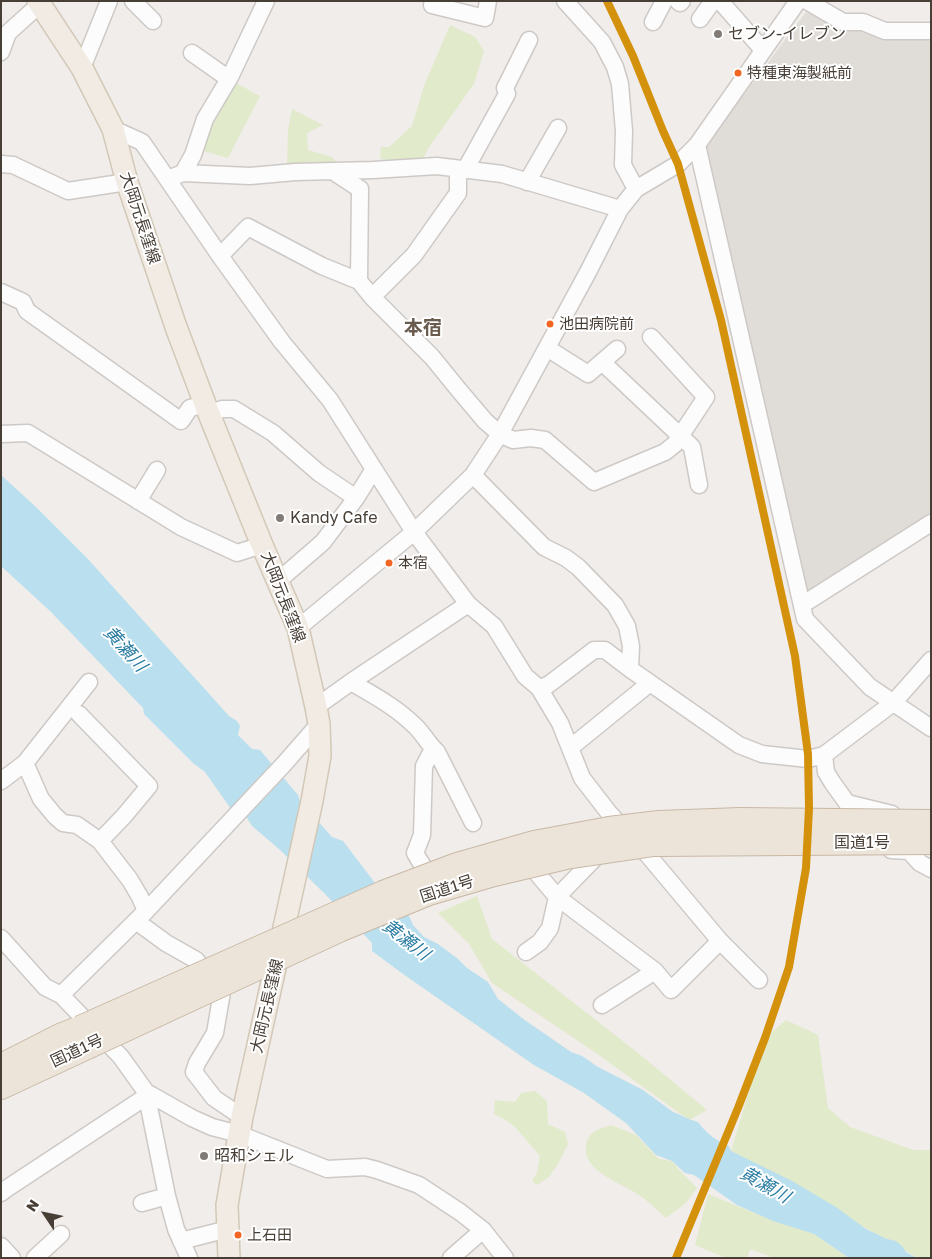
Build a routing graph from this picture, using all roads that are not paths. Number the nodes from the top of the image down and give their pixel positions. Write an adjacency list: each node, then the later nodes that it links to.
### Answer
1 (109, 1): 23 (street)
2 (133, 1): 16 (street)
3 (266, 1): 24 (street)
4 (488, 1): 14 (street)
5 (565, 1): 34 (street)
6 (664, 1): 17 (street)
7 (678, 1): 8 (street)
8 (682, 1)
9 (713, 1): 15 (street)
10 (720, 1): 20 (street)
11 (798, 1): 20 (street)
12 (807, 1): 18 (street)
13 (39, 3): 21 (street); 23 (main road, 大岡元長窪線)
14 (432, 5)
15 (700, 19)
16 (153, 21)
17 (653, 22)
18 (931, 31)
19 (529, 40): 29 (street)
20 (763, 50): 27 (street)
21 (1, 52)
22 (192, 54): 24 (street)
23 (82, 68): 26 (main road, 大岡元長窪線)
24 (229, 78): 31 (street)
25 (558, 128): 33 (street)
26 (113, 129): 31 (street); 32 (main road, 大岡元長窪線)
27 (697, 145): 34 (street); 59 (street)
28 (1, 164): 32 (street)
29 (461, 169): 30 (street); 33 (street); 39 (street)
30 (334, 172): 31 (street); 37 (street)
31 (175, 176): 36 (street)
32 (127, 182): 44 (main road, 大岡元長窪線)
33 (528, 182): 35 (street)
34 (636, 189): 35 (street)
35 (620, 209): 41 (street)
36 (220, 256): 37 (street); 48 (street)
37 (359, 281): 39 (street)
38 (1, 292): 44 (street)
39 (372, 297): 46 (street)
40 (651, 337): 47 (street)
41 (547, 348): 43 (street); 46 (street)
42 (617, 349): 43 (street)
43 (602, 362): 47 (street)
44 (207, 409): 52 (street); 56 (main road, 大岡元長窪線)
45 (1, 434): 53 (street)
46 (500, 434): 47 (street); 50 (street)
47 (680, 437): 51 (street)
48 (374, 469): 52 (street); 55 (street)
49 (157, 470): 53 (street)
50 (473, 475): 55 (street); 62 (street)
51 (699, 485)
52 (356, 498): 57 (street)
53 (138, 501): 56 (street)
54 (931, 523): 59 (street)
55 (414, 532): 58 (street); 60 (street)
56 (262, 545): 57 (main road, 大岡元長窪線)
57 (278, 581): 60 (main road, 大岡元長窪線)
58 (468, 604): 64 (street); 66 (street)
59 (802, 605): 67 (street)
60 (298, 628): 69 (main road, 大岡元長窪線)
61 (931, 660): 67 (street)
62 (630, 669): 65 (street); 66 (street)
63 (89, 682): 74 (street)
64 (351, 682): 69 (street); 72 (street)
65 (650, 683): 71 (street); 73 (street)
66 (539, 688): 71 (street)
67 (892, 703): 70 (street); 73 (street)
68 (79, 714): 79 (street)
69 (317, 716): 88 (street); 101 (main road, 大岡元長窪線)
70 (931, 728)
71 (570, 748): 83 (street)
72 (432, 749): 78 (street); 86 (street)
73 (824, 756): 76 (street)
74 (25, 763): 75 (street); 79 (street)
75 (1, 781)
76 (894, 815)
77 (931, 822): 96 (highway, 国道1号, bridge)
78 (473, 823)
79 (100, 841): 88 (street)
80 (931, 842): 96 (highway, 国道1号, bridge)
81 (909, 850): 82 (street); 83 (street); 85 (street)
82 (931, 851)
83 (647, 854): 84 (street); 90 (street)
84 (593, 860): 86 (street); 87 (street)
85 (931, 869)
86 (536, 872): 87 (street)
87 (557, 897): 91 (street); 92 (street)
88 (141, 916): 94 (street); 101 (street)
89 (1, 938): 94 (street)
90 (720, 941): 92 (street); 93 (street)
91 (526, 952)
92 (655, 972): 95 (street)
93 (759, 980)
94 (61, 995): 100 (street)
95 (602, 1005)
96 (76, 1037): 97 (highway); 98 (highway, 国道1号); 99 (highway, 国道1号)
97 (1, 1060)
98 (1, 1066)
99 (1, 1087)
100 (147, 1094): 101 (street); 102 (street); 103 (street)
101 (241, 1125): 105 (main road, 大岡元長窪線); 106 (street)
102 (1, 1193)
103 (167, 1196): 104 (street); 109 (street)
104 (142, 1203)
105 (228, 1229): 109 (street); 112 (main road, 大岡元長窪線)
106 (483, 1230): 113 (street); 114 (street)
107 (61, 1234): 111 (street)
108 (1, 1246): 110 (street)
109 (183, 1252)
110 (12, 1258)
111 (35, 1258)
112 (229, 1258)
113 (451, 1258)
114 (505, 1258)

